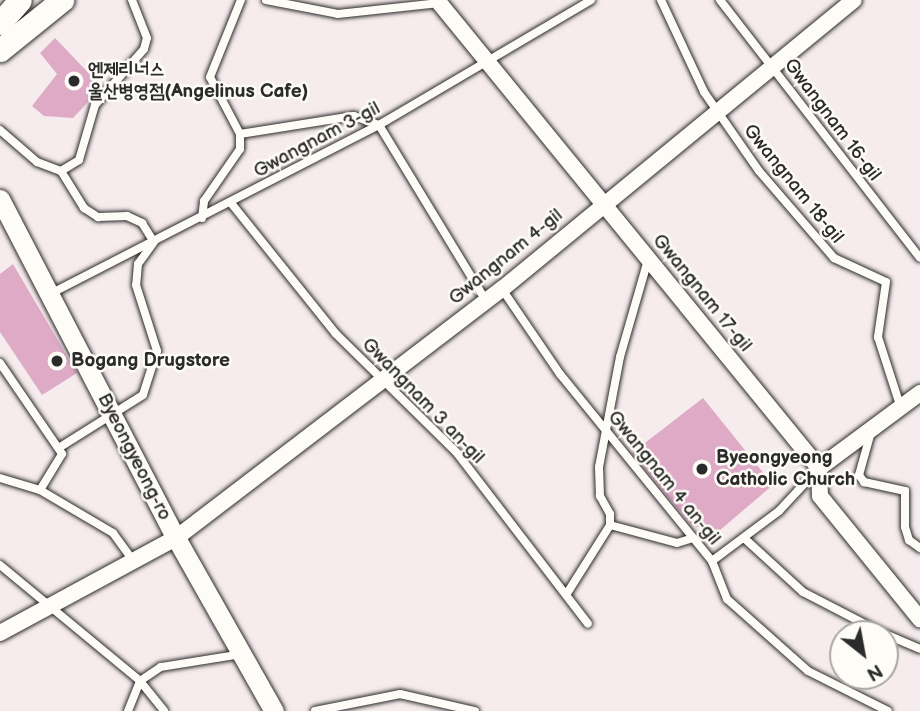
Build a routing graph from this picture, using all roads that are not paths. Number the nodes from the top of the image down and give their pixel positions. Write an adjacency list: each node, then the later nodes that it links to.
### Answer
1 (20, 0): 11 (main road)
2 (62, 0): 12 (main road)
3 (132, 0): 19 (lane)
4 (241, 0): 18 (lane)
5 (266, 0): 10 (lane)
6 (591, 0): 13 (lane, Gwangnam 3-gil)
7 (661, 0): 15 (lane, Gwangnam 18-gil)
8 (720, 0): 14 (lane, Gwangnam 16-gil)
9 (854, 0): 14 (street, Gwangnam 4-gil)
10 (440, 1): 13 (street, Gwangnam 17-gil)
11 (0, 23)
12 (0, 50)
13 (491, 62): 16 (lane, Gwangnam 3-gil); 21 (street, Gwangnam 17-gil)
14 (771, 66): 15 (street, Gwangnam 4-gil); 25 (lane, Gwangnam 16-gil)
15 (716, 112): 21 (street, Gwangnam 4-gil); 33 (lane, Gwangnam 18-gil)
16 (379, 125): 18 (lane); 20 (lane, Gwangnam 3-gil); 29 (lane)
17 (0, 130): 19 (lane)
18 (240, 134): 23 (lane)
19 (61, 171): 24 (lane)
20 (231, 203): 23 (lane, Gwangnam 3-gil); 31 (lane, Gwangnam 3 an-gil)
21 (603, 205): 26 (street, Gwangnam 17-gil); 27 (street, Gwangnam 4-gil)
22 (2, 207): 28 (street, Byeongyeong-ro)
23 (202, 218): 24 (lane, Gwangnam 3-gil)
24 (154, 242): 28 (lane, Gwangnam 3-gil); 34 (lane)
25 (920, 258)
26 (648, 260): 36 (lane); 38 (street, Gwangnam 17-gil)
27 (502, 289): 29 (street, Gwangnam 4-gil); 36 (lane, Gwangnam 4 an-gil)
28 (49, 294): 34 (street, Byeongyeong-ro)
29 (486, 302): 31 (street, Gwangnam 4-gil)
30 (0, 363): 37 (lane)
31 (383, 380): 42 (street, Gwangnam 4-gil); 49 (lane, Gwangnam 3 an-gil)
32 (920, 393): 33 (street)
33 (901, 408): 35 (street)
34 (113, 417): 37 (lane); 42 (street, Byeongyeong-ro)
35 (872, 429): 38 (street); 45 (lane)
36 (606, 433): 41 (lane); 43 (lane, Gwangnam 4 an-gil)
37 (60, 446): 40 (lane)
38 (818, 468): 44 (lane); 51 (street, Gwangnam 17-gil)
39 (0, 478): 40 (lane)
40 (40, 490): 47 (lane)
41 (610, 525): 43 (lane); 49 (lane)
42 (176, 538): 47 (street, Gwangnam 4-gil); 57 (street, Byeongyeong-ro)
43 (693, 538): 46 (lane, Gwangnam 4 an-gil)
44 (744, 538): 46 (lane); 52 (lane)
45 (920, 548)
46 (712, 561): 64 (lane, Gwangnam 4 an-gil)
47 (135, 563): 50 (street, Gwangnam 4-gil)
48 (0, 565): 50 (lane)
49 (566, 595): 53 (lane, Gwangnam 3 an-gil)
50 (50, 606): 54 (street, Gwangnam 4-gil); 58 (lane)
51 (920, 619)
52 (857, 620)
53 (588, 624)
54 (0, 633)
55 (899, 640): 56 (lane)
56 (920, 649)
57 (242, 654): 58 (lane); 61 (street, Byeongyeong-ro)
58 (140, 681): 59 (lane); 60 (lane)
59 (128, 711)
60 (164, 711)
61 (274, 711)
62 (316, 711): 63 (lane)
63 (475, 711)
64 (888, 711)

